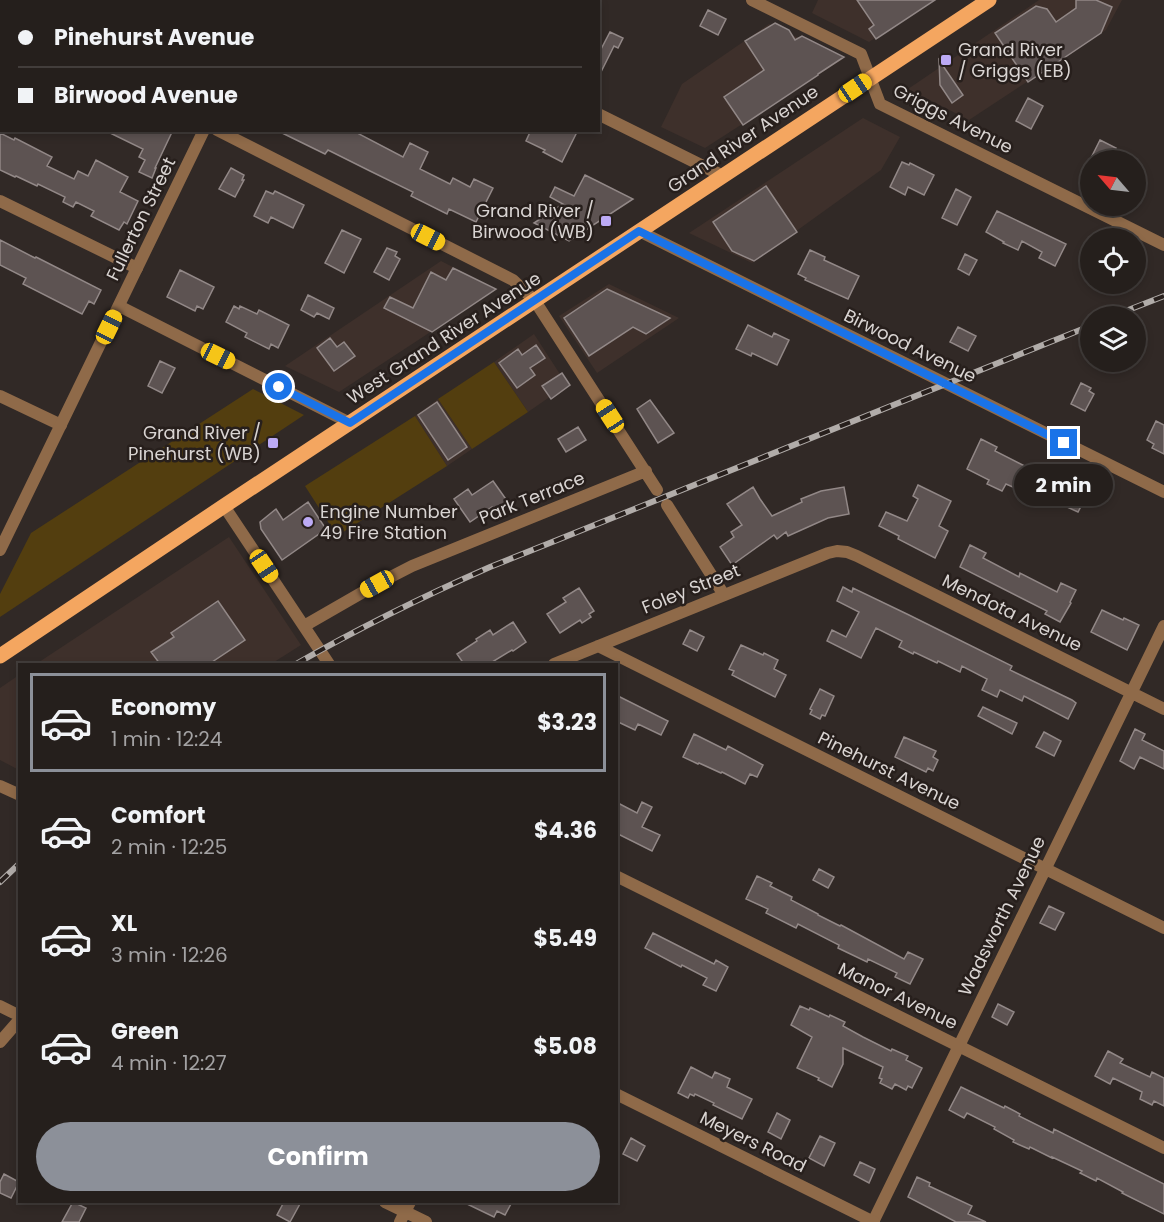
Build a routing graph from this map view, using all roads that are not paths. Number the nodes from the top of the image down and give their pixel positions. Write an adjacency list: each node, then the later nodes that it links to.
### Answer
1 (752, 0): 3 (street, Griggs Avenue)
2 (989, 0): 3 (main road, Grand River Avenue)
3 (870, 79): 7 (main road, Grand River Avenue); 10 (street, Griggs Avenue)
4 (600, 115): 7 (street)
5 (203, 132): 11 (street, Fullerton Street)
6 (221, 132): 12 (street)
7 (723, 176): 9 (main road, Grand River Avenue)
8 (0, 201): 11 (street)
9 (639, 231): 12 (main road, West Grand River Avenue); 19 (street, Birwood Avenue)
10 (1164, 245)
11 (137, 268): 13 (street, Fullerton Street)
12 (535, 301): 15 (main road, West Grand River Avenue); 17 (street)
13 (119, 306): 15 (street); 16 (street, Fullerton Street)
14 (0, 396): 16 (street)
15 (350, 423): 21 (main road, West Grand River Avenue)
16 (61, 425): 22 (street, Fullerton Street)
17 (646, 471): 18 (street); 25 (street, Park Terrace)
18 (657, 490)
19 (1164, 492)
20 (667, 505): 24 (street)
21 (224, 506): 25 (street); 28 (main road, West Grand River Avenue)
22 (0, 550)
23 (842, 552): 24 (street, Foley Street); 31 (street, Mendota Avenue)
24 (724, 595): 27 (street, Foley Street)
25 (304, 626): 29 (street)
26 (1164, 626): 31 (street, Wadsworth Avenue)
27 (598, 646): 30 (street, Foley Street); 35 (street, Pinehurst Avenue)
28 (0, 656)
29 (328, 663)
30 (556, 663)
31 (1131, 693): 32 (street, Mendota Avenue); 35 (street, Wadsworth Avenue)
32 (1164, 709)
33 (0, 786): 34 (street)
34 (18, 794)
35 (1045, 869): 37 (street, Pinehurst Avenue); 42 (street, Wadsworth Avenue)
36 (618, 877): 42 (street, Manor Avenue)
37 (1164, 928)
38 (0, 1006): 39 (street)
39 (18, 1016)
40 (18, 1020): 41 (street)
41 (0, 1042)
42 (959, 1046): 44 (street, Manor Avenue); 48 (street, Wadsworth Avenue)
43 (618, 1095): 48 (street, Meyers Road)
44 (1164, 1149)
45 (387, 1203): 46 (street)
46 (405, 1212): 47 (street)
47 (426, 1222)
48 (874, 1222)

